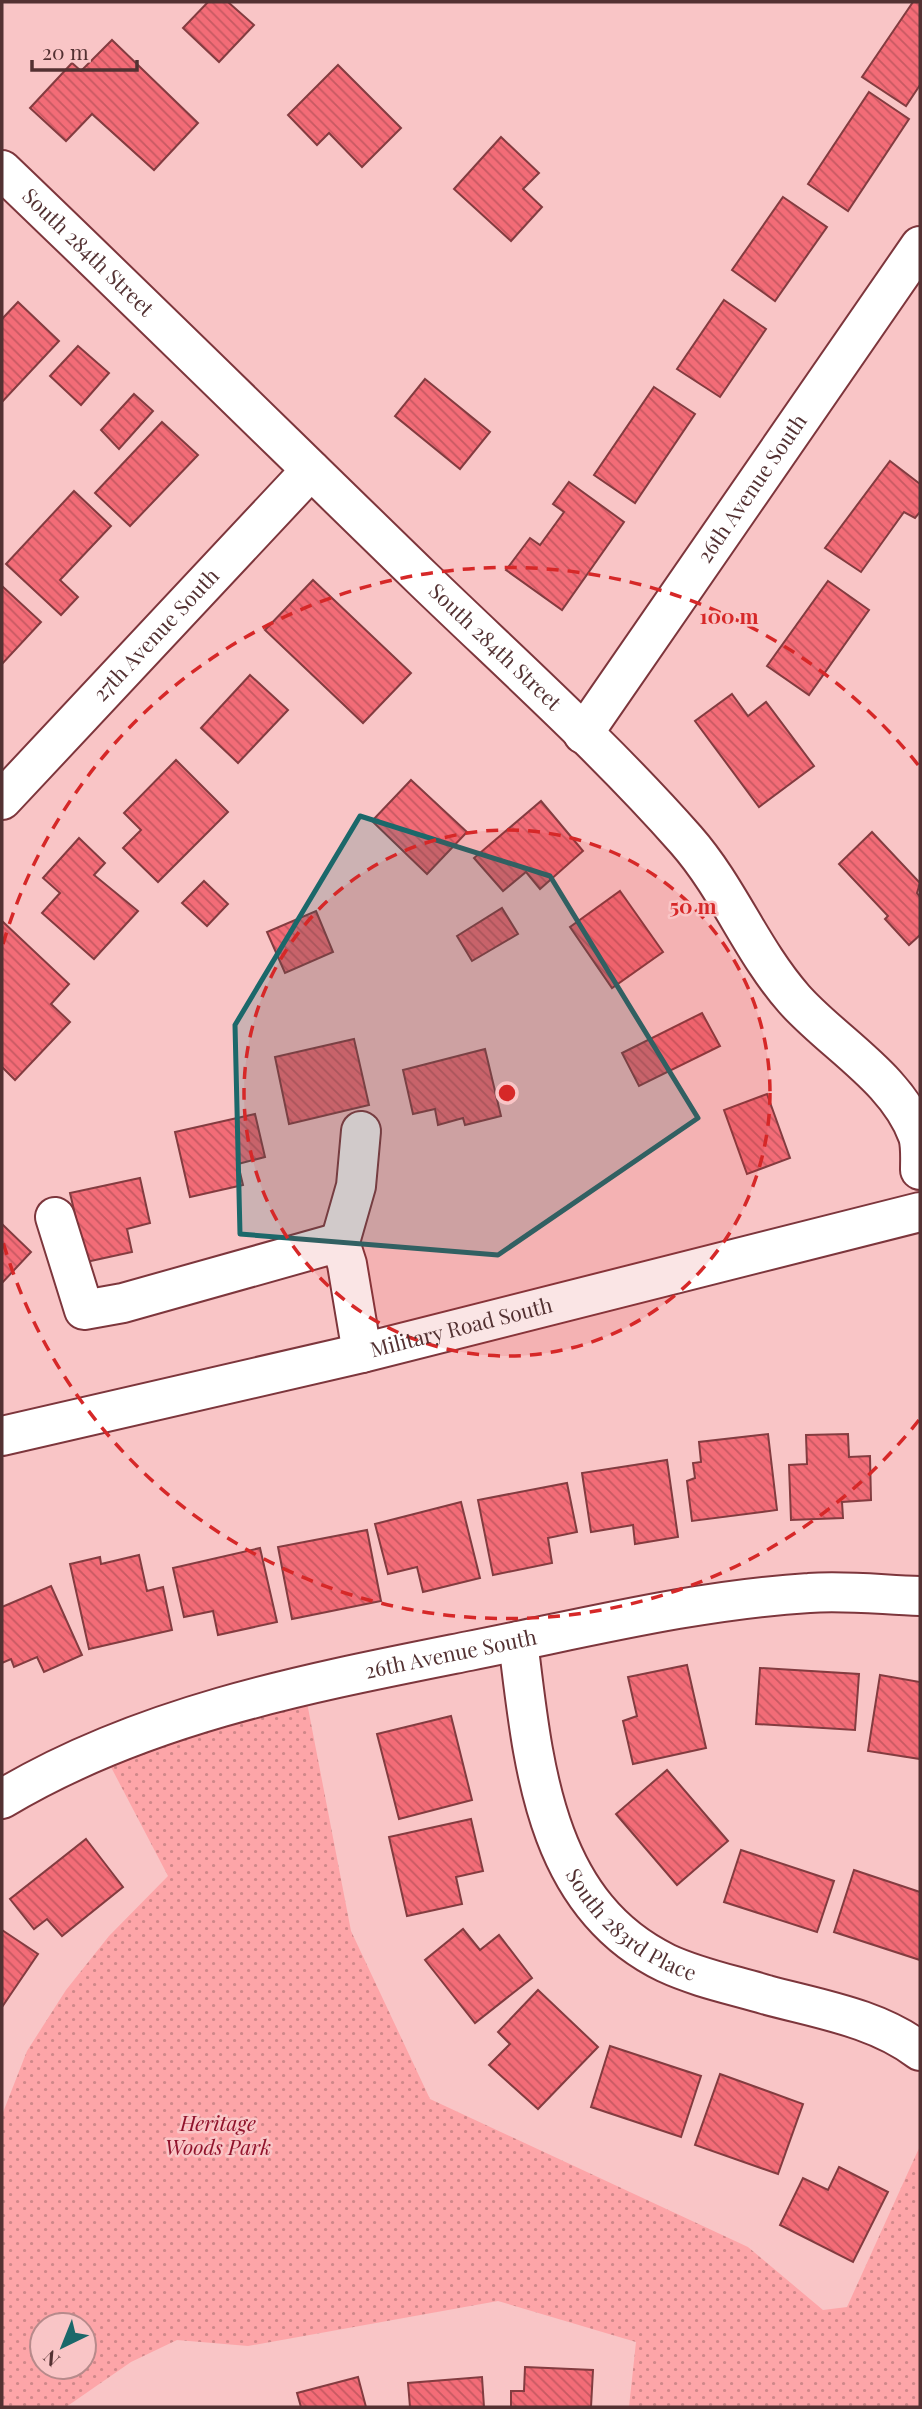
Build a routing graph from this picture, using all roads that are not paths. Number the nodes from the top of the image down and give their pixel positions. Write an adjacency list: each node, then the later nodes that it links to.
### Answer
1 (2, 170): 3 (street, South 284th Street)
2 (920, 246): 4 (street, 26th Avenue South)
3 (311, 470): 4 (street, South 284th Street); 5 (street, 27th Avenue South)
4 (583, 734): 7 (street, South 284th Street)
5 (2, 800)
6 (361, 1131): 10 (street)
7 (920, 1170)
8 (920, 1212): 11 (street, Military Road South)
9 (55, 1217): 10 (street)
10 (340, 1242): 11 (street)
11 (362, 1353): 12 (street, Military Road South)
12 (2, 1436)
13 (920, 1596): 14 (street, 26th Avenue South)
14 (518, 1642): 15 (street, 26th Avenue South); 16 (street, South 283rd Place)
15 (2, 1799)
16 (920, 2051)

